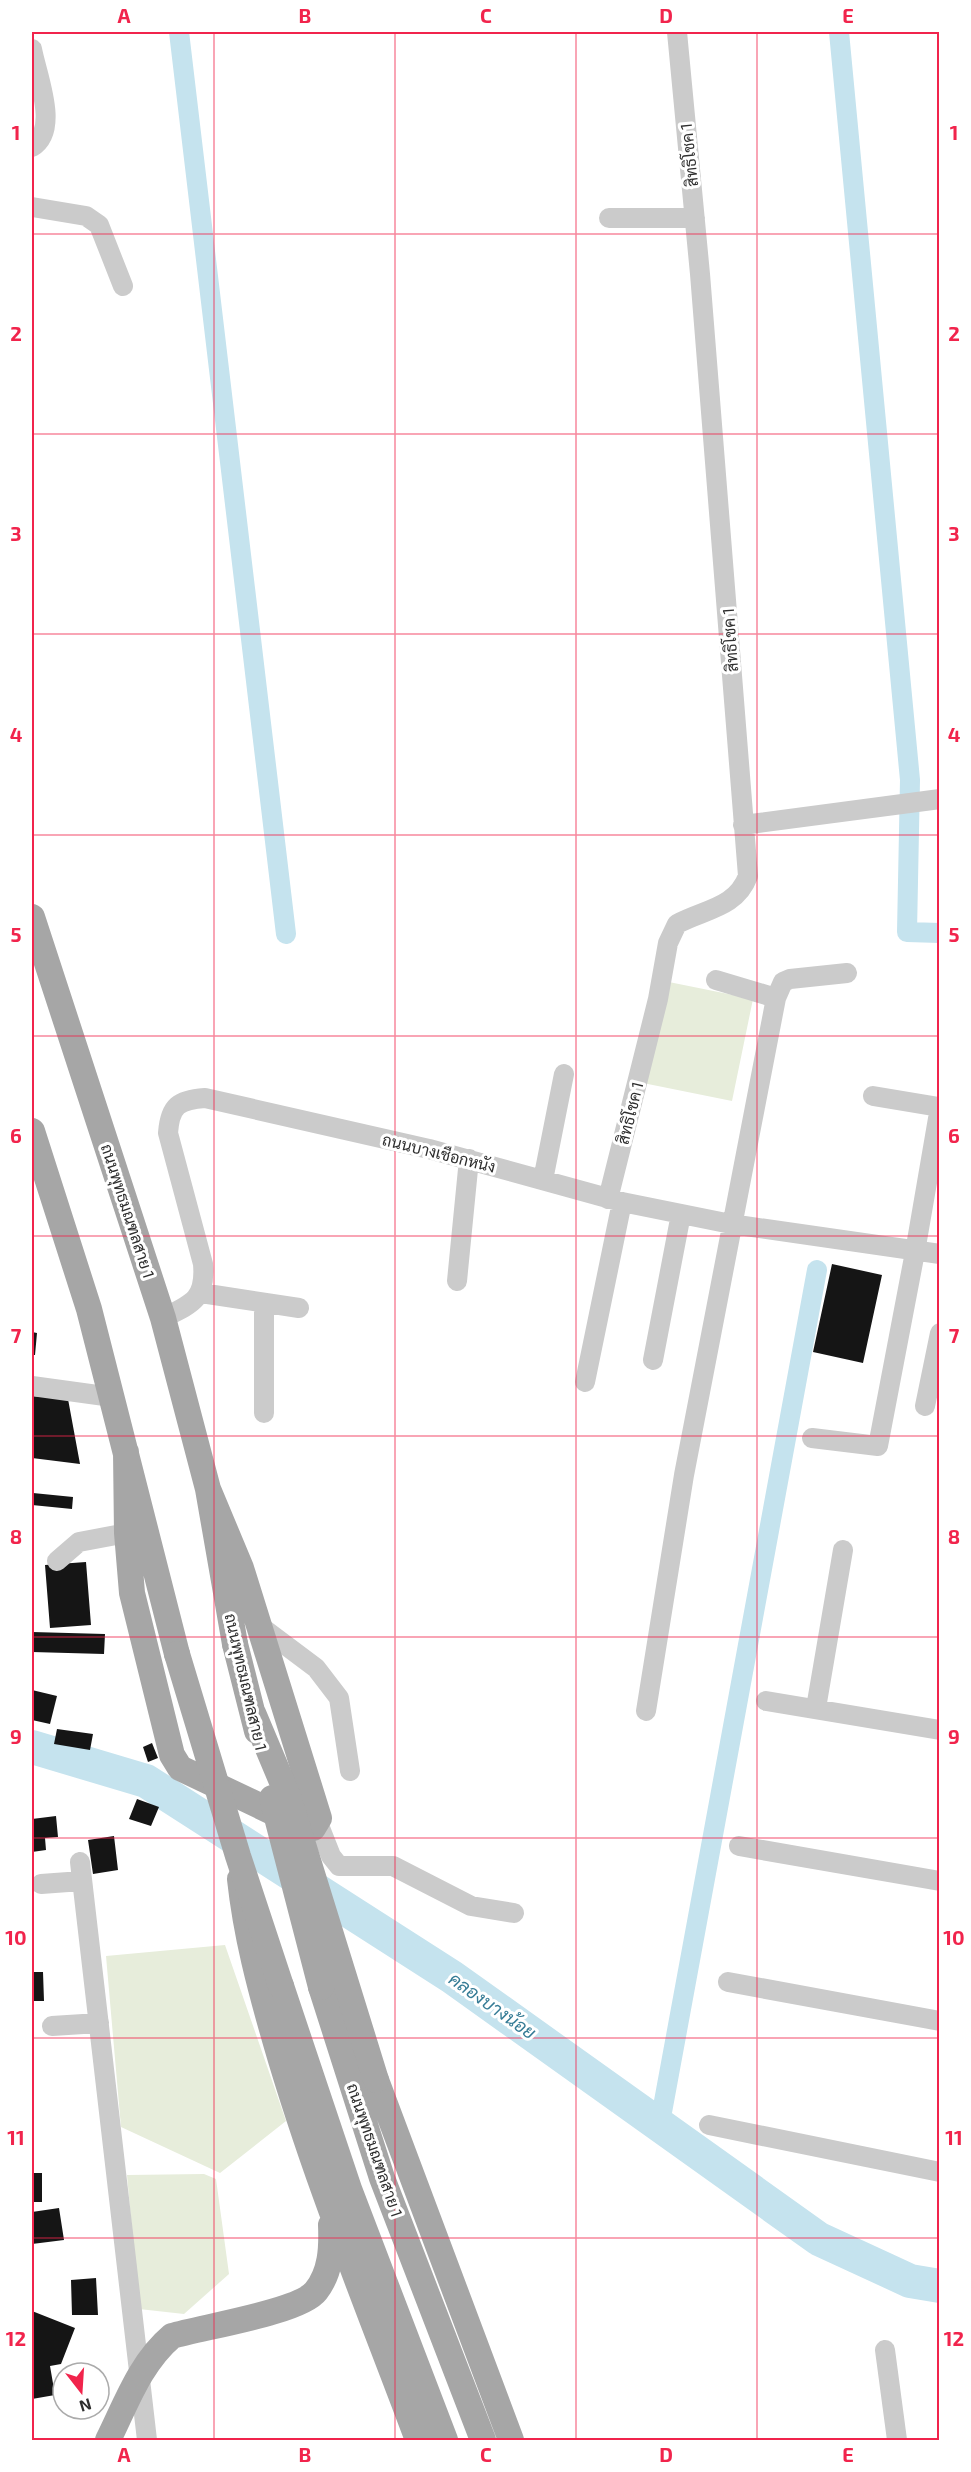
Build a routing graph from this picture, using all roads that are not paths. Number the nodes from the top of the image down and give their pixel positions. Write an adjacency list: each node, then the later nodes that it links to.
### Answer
1 (677, 32): 6 (street, สิทธิโชค 1)
2 (32, 49): 3 (street)
3 (32, 147)
4 (32, 207): 7 (street)
5 (609, 218): 6 (street)
6 (695, 218): 9 (street, สิทธิโชค 1)
7 (123, 286)
8 (939, 799): 9 (street)
9 (743, 825): 20 (street, สิทธิโชค 1)
10 (32, 917): 29 (main road, ถนนพุทธมณฑลสาย 1)
11 (847, 973): 13 (street)
12 (716, 980): 13 (street)
13 (776, 998): 22 (street)
14 (564, 1074): 19 (street)
15 (873, 1096): 16 (street)
16 (939, 1107): 23 (street)
17 (32, 1131): 34 (main road)
18 (469, 1160): 19 (street, ถนนบางเชือกหนัง); 25 (street); 26 (street, ถนนบางเชือกหนัง)
19 (543, 1180): 20 (street, ถนนบางเชือกหนัง)
20 (615, 1200): 21 (street, ถนนบางเชือกหนัง); 32 (street, สิทธิโชค 1)
21 (681, 1214): 22 (street, ถนนบางเชือกหนัง); 31 (street)
22 (732, 1224): 23 (street, ถนนบางเชือกหนัง); 46 (street)
23 (915, 1252): 24 (street, ถนนบางเชือกหนัง); 37 (street)
24 (939, 1254)
25 (457, 1281)
26 (201, 1293): 27 (street); 29 (street)
27 (264, 1303): 28 (street); 36 (street)
28 (299, 1308)
29 (163, 1318): 39 (main road, ถนนพุทธมณฑลสาย 1)
30 (939, 1333): 35 (street)
31 (653, 1360)
32 (585, 1382)
33 (32, 1386): 34 (street)
34 (112, 1397): 38 (main road)
35 (925, 1406)
36 (264, 1413)
37 (812, 1438)
38 (126, 1452): 40 (main road); 52 (main road, bridge)
39 (208, 1489): 43 (main road); 47 (main road, ถนนพุทธมณฑลสาย 1, bridge)
40 (127, 1533): 42 (street); 50 (main road)
41 (843, 1550): 45 (street)
42 (57, 1561)
43 (260, 1626): 49 (street); 50 (main road)
44 (766, 1701): 45 (street)
45 (816, 1708): 48 (street)
46 (646, 1711)
47 (253, 1713): 63 (main road, bridge); 70 (main road, ถนนพุทธมณฑลสาย 1, bridge)
48 (939, 1730)
49 (350, 1771)
50 (318, 1823): 55 (street)
51 (739, 1846): 53 (street)
52 (238, 1856): 62 (main road, bridge); 62 (main road, bridge)
53 (939, 1881)
54 (41, 1884): 58 (street)
55 (513, 1913)
56 (728, 1982): 57 (street)
57 (939, 2021)
58 (99, 2023): 59 (street); 65 (street)
59 (52, 2026)
60 (709, 2125): 61 (street)
61 (939, 2172)
62 (339, 2196): 65 (main road); 68 (main road); 69 (main road)
63 (447, 2268): 71 (main road); 72 (main road)
64 (885, 2350): 73 (street)
65 (140, 2375): 66 (main road); 67 (street)
66 (108, 2440)
67 (147, 2440)
68 (418, 2440)
69 (445, 2440)
70 (483, 2440)
71 (511, 2440)
72 (530, 2440)
73 (897, 2440)

